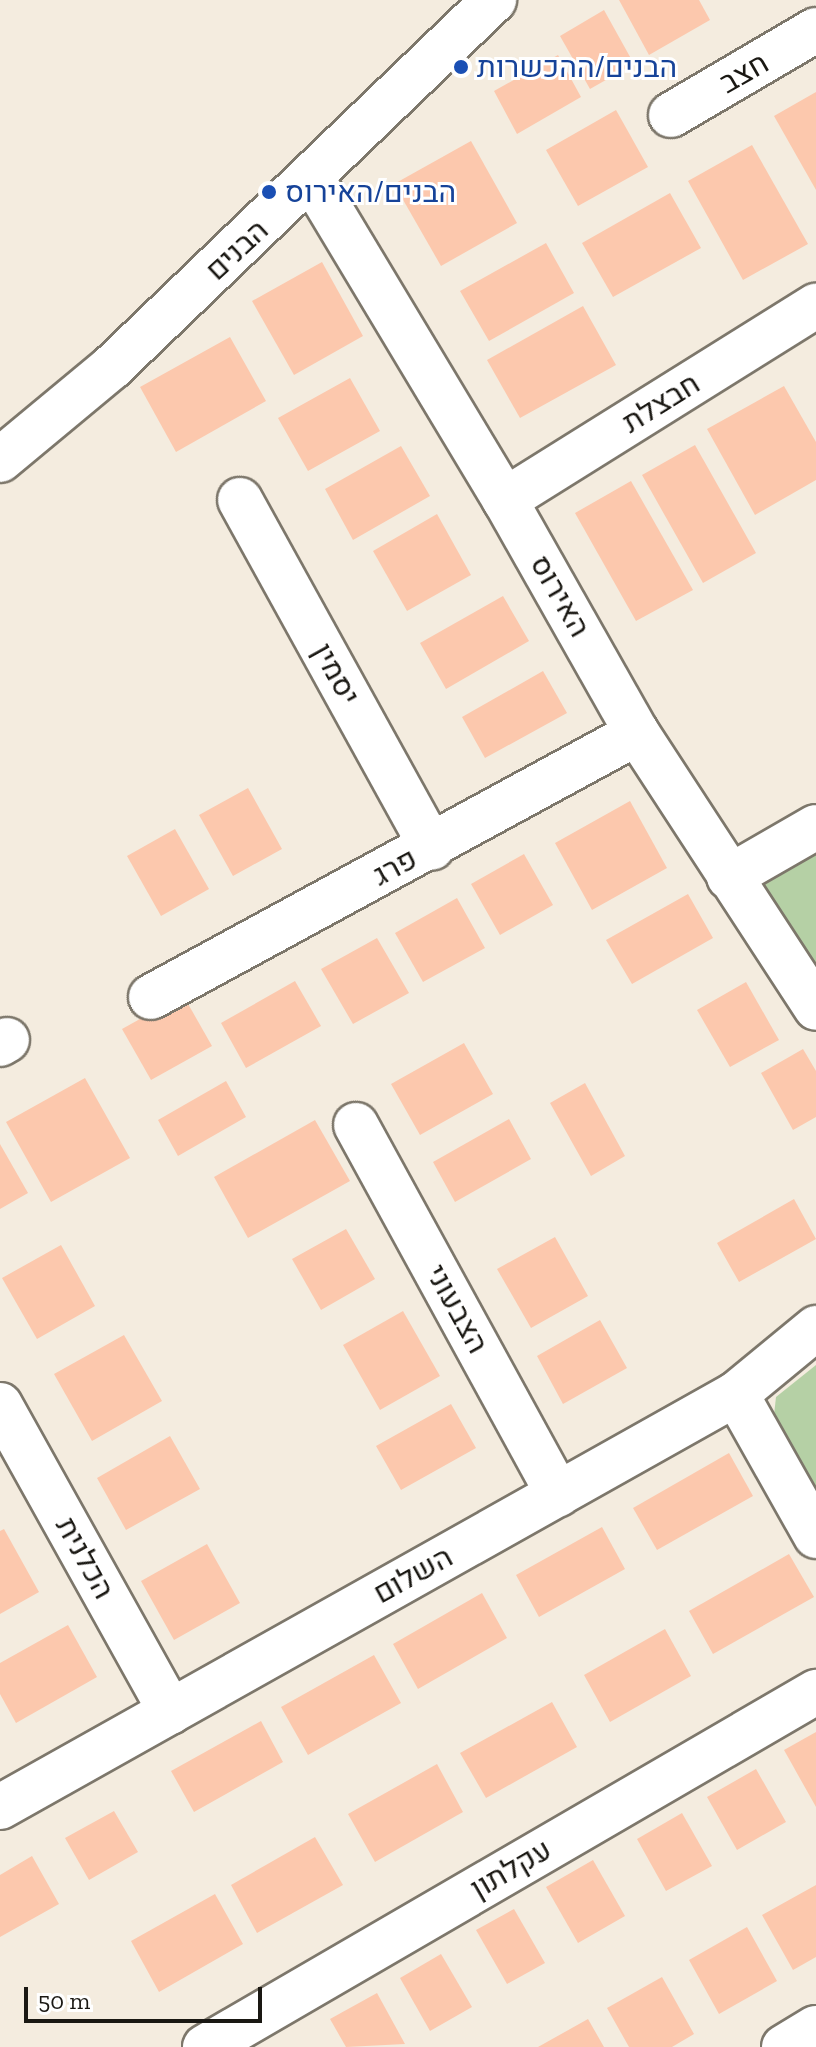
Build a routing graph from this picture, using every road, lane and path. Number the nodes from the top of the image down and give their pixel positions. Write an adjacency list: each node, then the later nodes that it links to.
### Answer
1 (480, 10): 4 (street, הבנים)
2 (816, 30): 3 (street, חצב)
3 (671, 115)
4 (312, 179): 6 (street, הבנים); 8 (street, האירוס)
5 (816, 306): 8 (street, חבצלת)
6 (0, 460)
7 (240, 500): 11 (street, יסמין)
8 (505, 500): 9 (street, האירוס)
9 (637, 733): 11 (street, פרג); 12 (street, האירוס)
10 (816, 827): 12 (street)
11 (432, 848): 13 (street, פרג)
12 (729, 877): 14 (street, האירוס)
13 (151, 997)
14 (816, 1008)
15 (356, 1125): 19 (street, הצבעוני)
16 (816, 1328): 17 (street, השלום)
17 (736, 1394): 19 (street, השלום); 20 (street)
18 (0, 1405): 22 (street, הכלנית)
19 (558, 1494): 22 (street, השלום)
20 (816, 1536)
21 (816, 1692): 25 (street, עקלתון)
22 (171, 1712): 23 (street, השלום)
23 (0, 1807)
24 (816, 2028): 26 (street)
25 (205, 2047)
26 (784, 2047)

